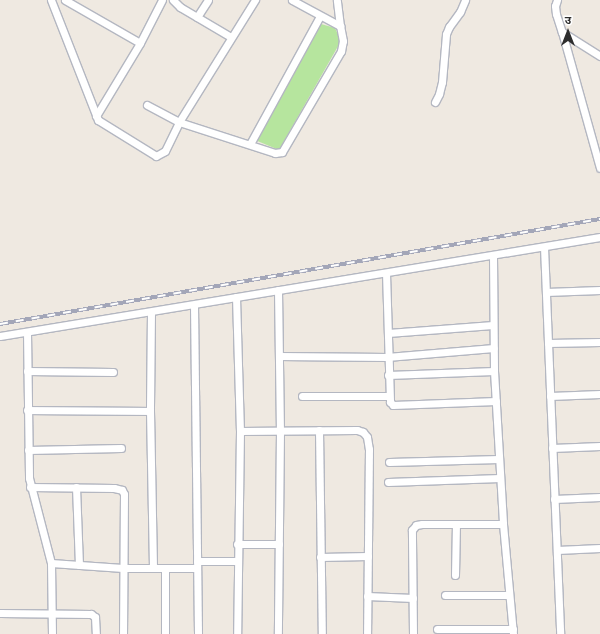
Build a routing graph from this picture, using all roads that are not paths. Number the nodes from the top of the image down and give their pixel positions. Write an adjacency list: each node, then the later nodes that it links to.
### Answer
1 (51, 0): 20 (street)
2 (65, 0): 16 (street)
3 (162, 0): 16 (street)
4 (173, 0): 12 (street)
5 (208, 0): 12 (street)
6 (255, 0): 15 (street)
7 (292, 0): 11 (street)
8 (337, 0): 13 (street)
9 (465, 0): 18 (street)
10 (557, 0): 14 (street)
11 (320, 16): 13 (street); 22 (street)
12 (197, 17): 15 (street)
13 (340, 26): 22 (street)
14 (562, 32): 17 (street); 23 (street)
15 (231, 38): 21 (street)
16 (140, 43): 20 (street)
17 (600, 56)
18 (435, 102)
19 (147, 105): 21 (street)
20 (96, 116): 21 (street)
21 (179, 122): 22 (street)
22 (250, 144)
23 (600, 168)
24 (600, 237): 25 (street)
25 (544, 247): 26 (street); 30 (street)
26 (493, 255): 27 (street); 34 (street)
27 (386, 273): 28 (street); 36 (street)
28 (278, 290): 31 (street); 41 (street)
29 (600, 290): 30 (street)
30 (546, 292): 39 (street)
31 (236, 297): 32 (street); 56 (street)
32 (194, 305): 33 (street); 79 (street)
33 (151, 312): 35 (street); 53 (street)
34 (493, 325): 36 (street); 40 (street)
35 (27, 332): 37 (street); 44 (street)
36 (388, 333): 42 (street)
37 (0, 336)
38 (600, 342): 39 (street)
39 (548, 343): 50 (street)
40 (494, 348): 42 (street); 43 (street)
41 (279, 356): 42 (street); 55 (street)
42 (387, 357): 46 (street)
43 (494, 370): 46 (street); 51 (street)
44 (27, 371): 45 (street); 52 (street)
45 (113, 372)
46 (388, 375): 49 (street)
47 (600, 394): 50 (street)
48 (302, 396): 49 (street)
49 (389, 396): 51 (street)
50 (550, 396): 59 (street)
51 (496, 401): 61 (street)
52 (27, 410): 53 (street); 60 (street)
53 (150, 411): 82 (street)
54 (319, 430): 55 (street); 75 (street); 76 (street)
55 (280, 431): 56 (street); 72 (street)
56 (240, 432): 71 (street)
57 (600, 446): 59 (street)
58 (121, 448): 60 (street)
59 (552, 448): 68 (street)
60 (28, 450): 65 (street)
61 (499, 459): 62 (street); 63 (street)
62 (389, 462)
63 (500, 478): 64 (street); 70 (street)
64 (388, 482)
65 (30, 487): 66 (street); 78 (street)
66 (76, 487): 80 (street); 81 (street)
67 (600, 497): 68 (street)
68 (554, 499): 74 (street)
69 (456, 524): 70 (street); 84 (street); 88 (street)
70 (503, 524): 86 (street)
71 (237, 544): 72 (street); 77 (street)
72 (279, 544): 99 (street)
73 (600, 548): 74 (street)
74 (557, 550): 103 (street)
75 (368, 556): 76 (street); 87 (street)
76 (320, 557): 100 (street)
77 (237, 561): 79 (street); 98 (street)
78 (51, 563): 80 (street); 90 (street)
79 (197, 564): 83 (street); 97 (street)
80 (79, 565): 81 (street)
81 (123, 568): 82 (street); 95 (street)
82 (153, 568): 83 (street)
83 (165, 568): 96 (street)
84 (455, 575)
85 (445, 595): 86 (street)
86 (509, 595): 92 (street)
87 (367, 596): 88 (street); 101 (street)
88 (413, 598): 102 (street)
89 (0, 613): 90 (street)
90 (52, 615): 93 (street); 94 (street)
91 (437, 629): 92 (street)
92 (513, 632)
93 (52, 634)
94 (96, 634)
95 (123, 634)
96 (165, 634)
97 (198, 634)
98 (237, 634)
99 (278, 634)
100 (322, 634)
101 (367, 634)
102 (413, 634)
103 (560, 634)

